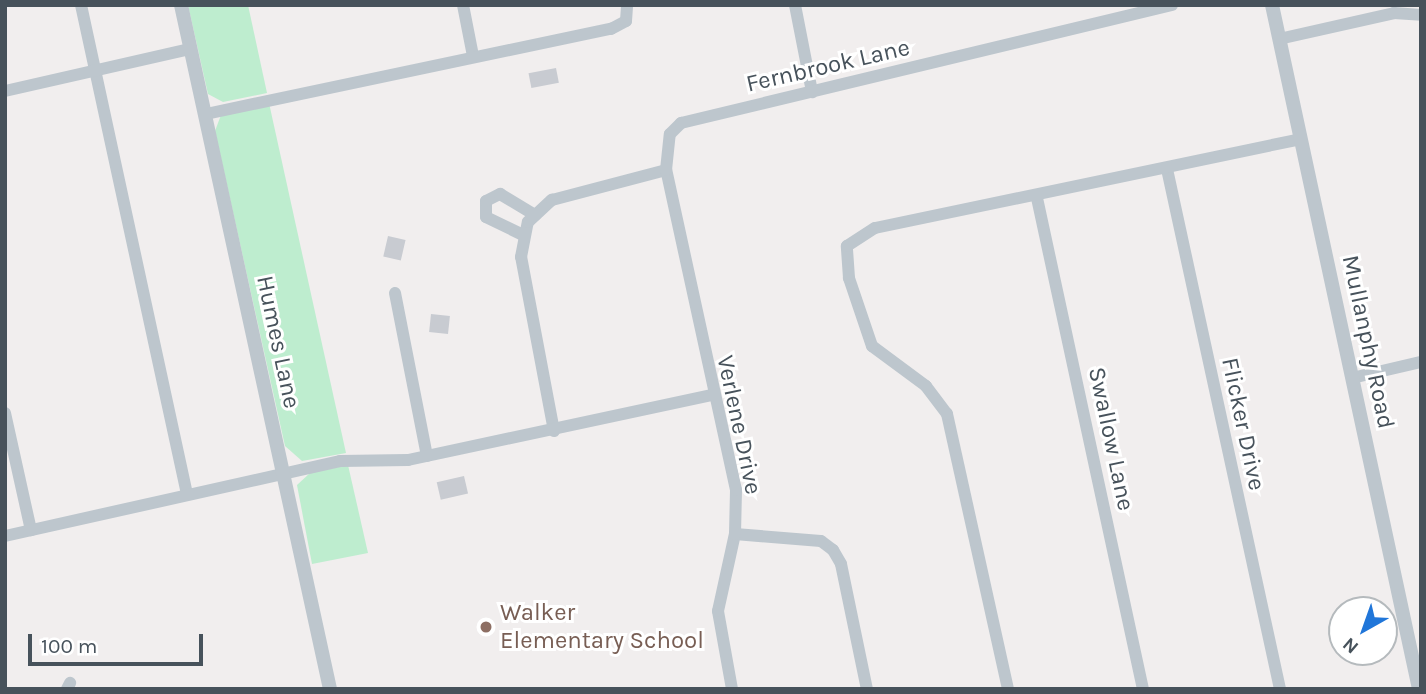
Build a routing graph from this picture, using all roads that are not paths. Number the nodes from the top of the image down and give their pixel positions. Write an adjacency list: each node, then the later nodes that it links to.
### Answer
1 (81, 5): 12 (street)
2 (181, 5): 10 (street, Humes Lane)
3 (463, 5): 11 (street)
4 (627, 5): 11 (street)
5 (795, 5): 14 (street)
6 (1172, 5): 14 (street, Fernbrook Lane)
7 (1272, 5): 9 (street, Mullanphy Road)
8 (1421, 15): 9 (street)
9 (1279, 39): 16 (street, Mullanphy Road)
10 (190, 49): 12 (street); 15 (street, Humes Lane)
11 (473, 56): 15 (street)
12 (97, 69): 13 (street); 30 (street)
13 (5, 91)
14 (812, 92): 18 (street, Fernbrook Lane)
15 (206, 114): 29 (street, Humes Lane)
16 (1301, 139): 17 (street); 24 (street, Mullanphy Road)
17 (1167, 169): 19 (street); 39 (street, Flicker Drive)
18 (666, 170): 20 (street); 25 (street, Verlene Drive)
19 (1037, 198): 37 (street); 38 (street, Swallow Lane)
20 (535, 215): 21 (street); 21 (street)
21 (523, 235): 27 (street)
22 (395, 293): 28 (street)
23 (1421, 362): 24 (street)
24 (1352, 378): 40 (street, Mullanphy Road)
25 (711, 395): 27 (street); 32 (street, Verlene Drive)
26 (5, 414): 31 (street)
27 (554, 431): 28 (street)
28 (427, 456): 29 (street)
29 (283, 473): 30 (street); 34 (street, Humes Lane)
30 (187, 495): 31 (street)
31 (31, 530): 33 (street)
32 (735, 534): 35 (street, Verlene Drive); 36 (street)
33 (5, 536)
34 (330, 689)
35 (732, 689)
36 (867, 689)
37 (1008, 689)
38 (1143, 689)
39 (1280, 689)
40 (1419, 689)

